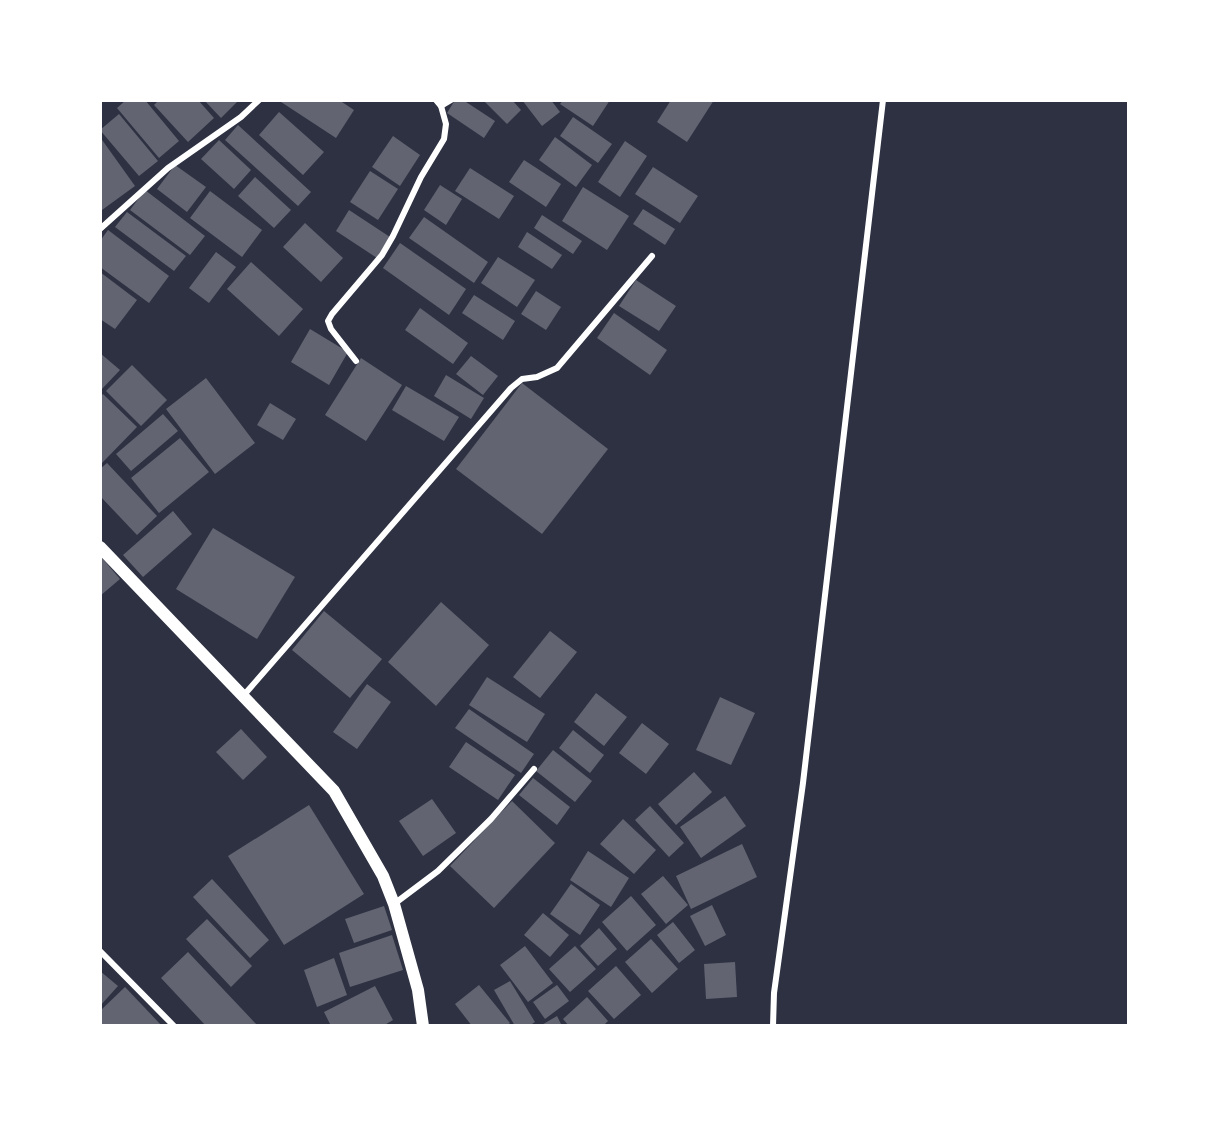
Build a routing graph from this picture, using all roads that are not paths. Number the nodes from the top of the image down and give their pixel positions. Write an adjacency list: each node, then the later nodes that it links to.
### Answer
1 (258, 100): 6 (street)
2 (436, 100): 5 (street)
3 (451, 100): 5 (street)
4 (883, 100): 16 (street)
5 (441, 106): 8 (street)
6 (100, 229)
7 (652, 256): 10 (street)
8 (356, 361)
9 (100, 547): 10 (main road)
10 (244, 695): 12 (main road)
11 (534, 769): 12 (street)
12 (394, 904): 15 (main road)
13 (100, 951): 14 (street)
14 (174, 1026)
15 (423, 1026)
16 (772, 1026)

